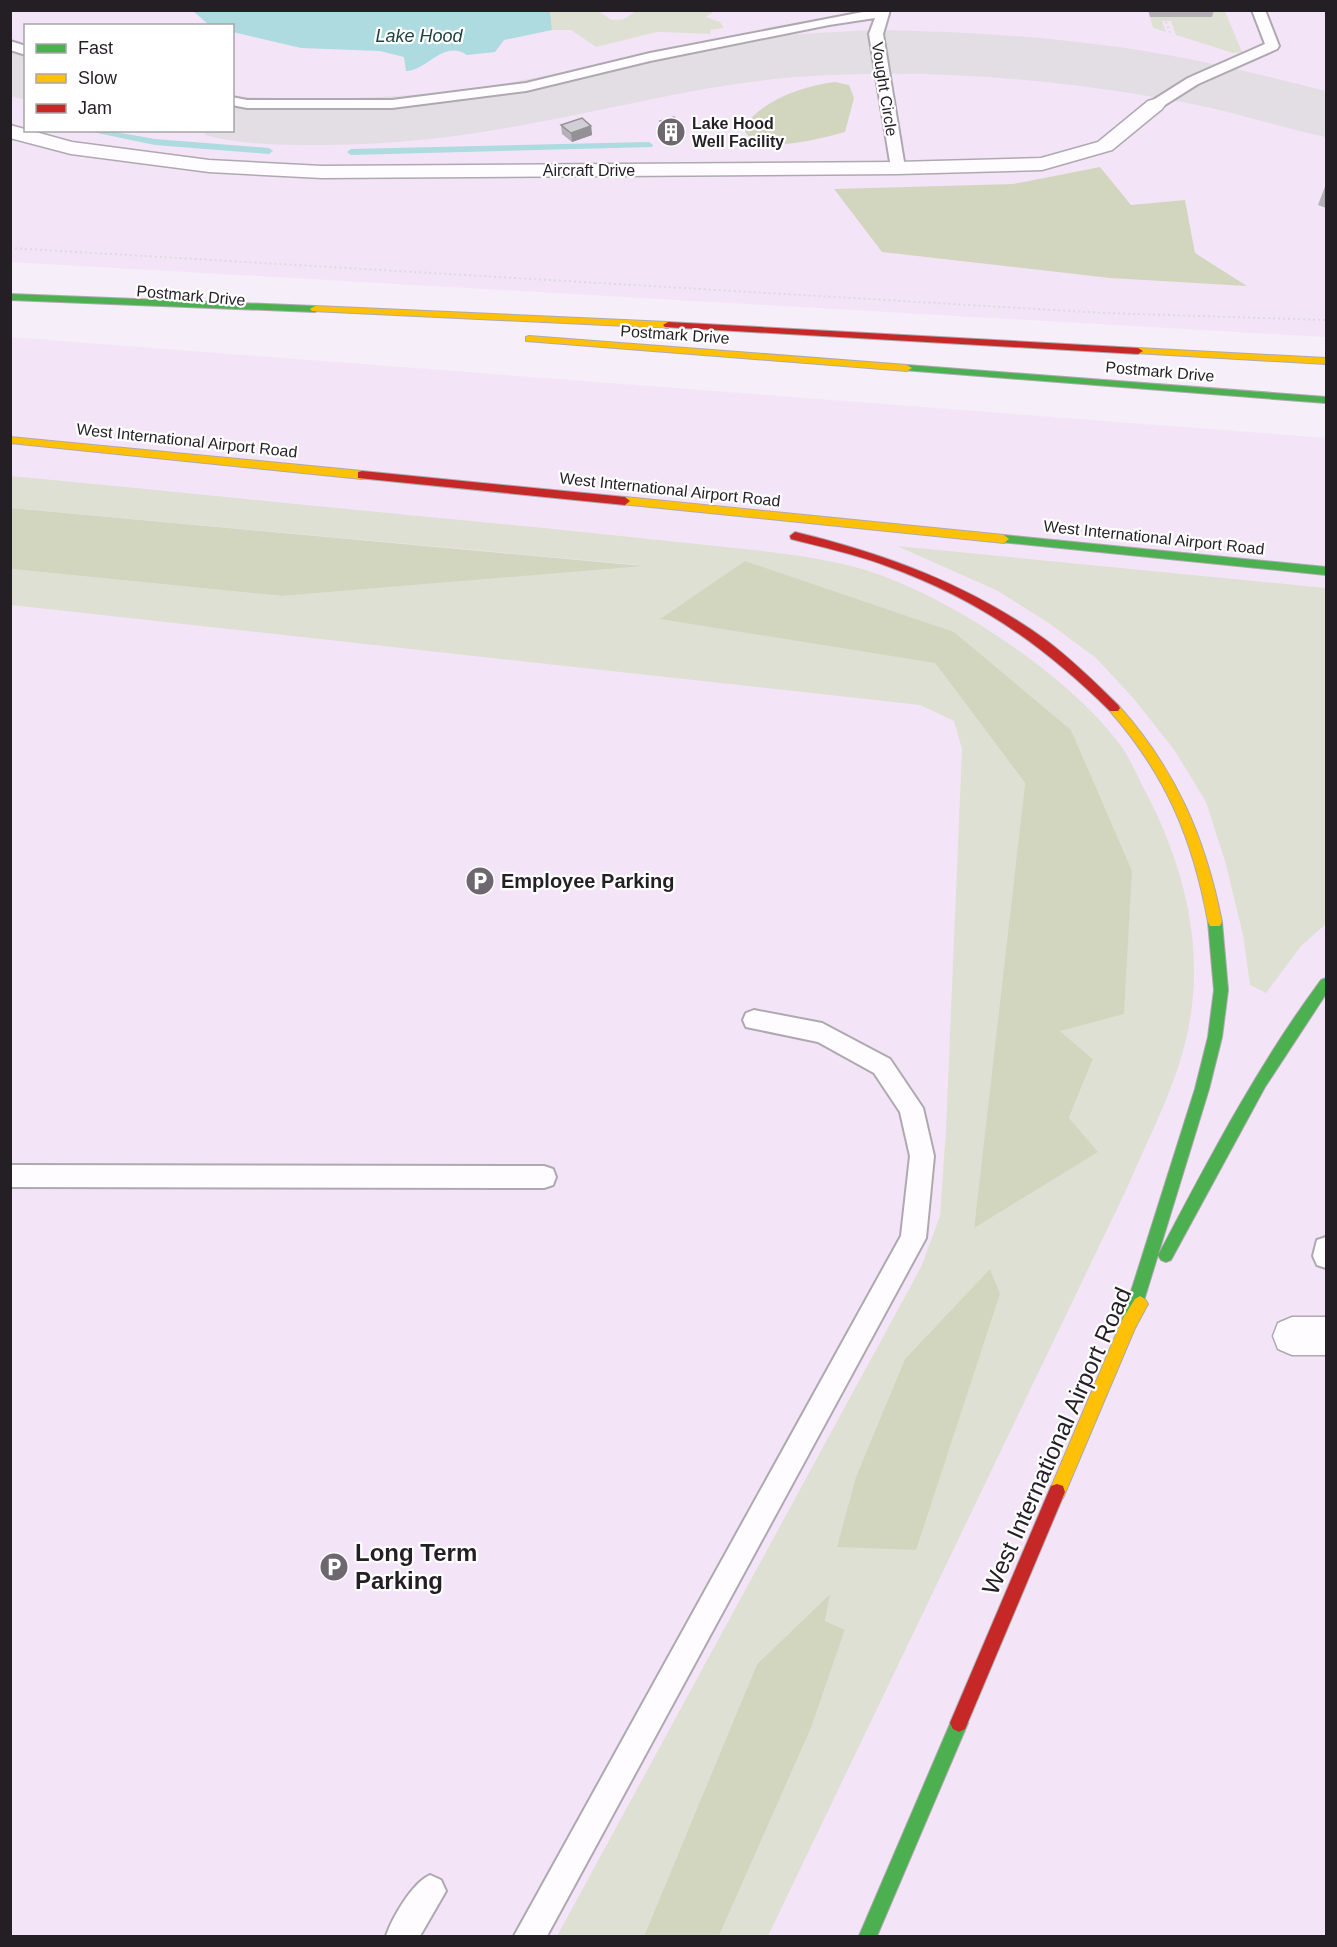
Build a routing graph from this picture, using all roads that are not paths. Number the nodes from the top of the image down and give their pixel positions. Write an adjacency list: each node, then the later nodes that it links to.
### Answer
1 (1258, 10): 4 (lane)
2 (883, 12): 3 (lane); 6 (lane, Vought Circle)
3 (234, 101)
4 (1155, 105): 6 (street, Aircraft Drive)
5 (10, 131): 6 (street, Aircraft Drive)
6 (898, 168)
7 (16, 297): 8 (main road, Postmark Drive); 10 (main road, Postmark Drive)
8 (362, 325)
9 (515, 338): 11 (main road, Postmark Drive)
10 (1326, 361)
11 (1326, 400)
12 (10, 440): 14 (main road, West International Airport Road)
13 (98, 463): 14 (main road)
14 (282, 466): 15 (main road, West International Airport Road)
15 (598, 498): 16 (main road); 18 (main road, West International Airport Road)
16 (760, 529)
17 (783, 533): 25 (main road)
18 (1326, 571)
19 (1326, 984): 25 (main road, West International Airport Road)
20 (754, 1020): 28 (lane)
21 (10, 1176): 22 (lane)
22 (544, 1177)
23 (1326, 1250): 24 (lane)
24 (1326, 1256)
25 (1130, 1323): 29 (main road, West International Airport Road)
26 (430, 1891): 27 (lane)
27 (402, 1936)
28 (530, 1936)
29 (868, 1936)

